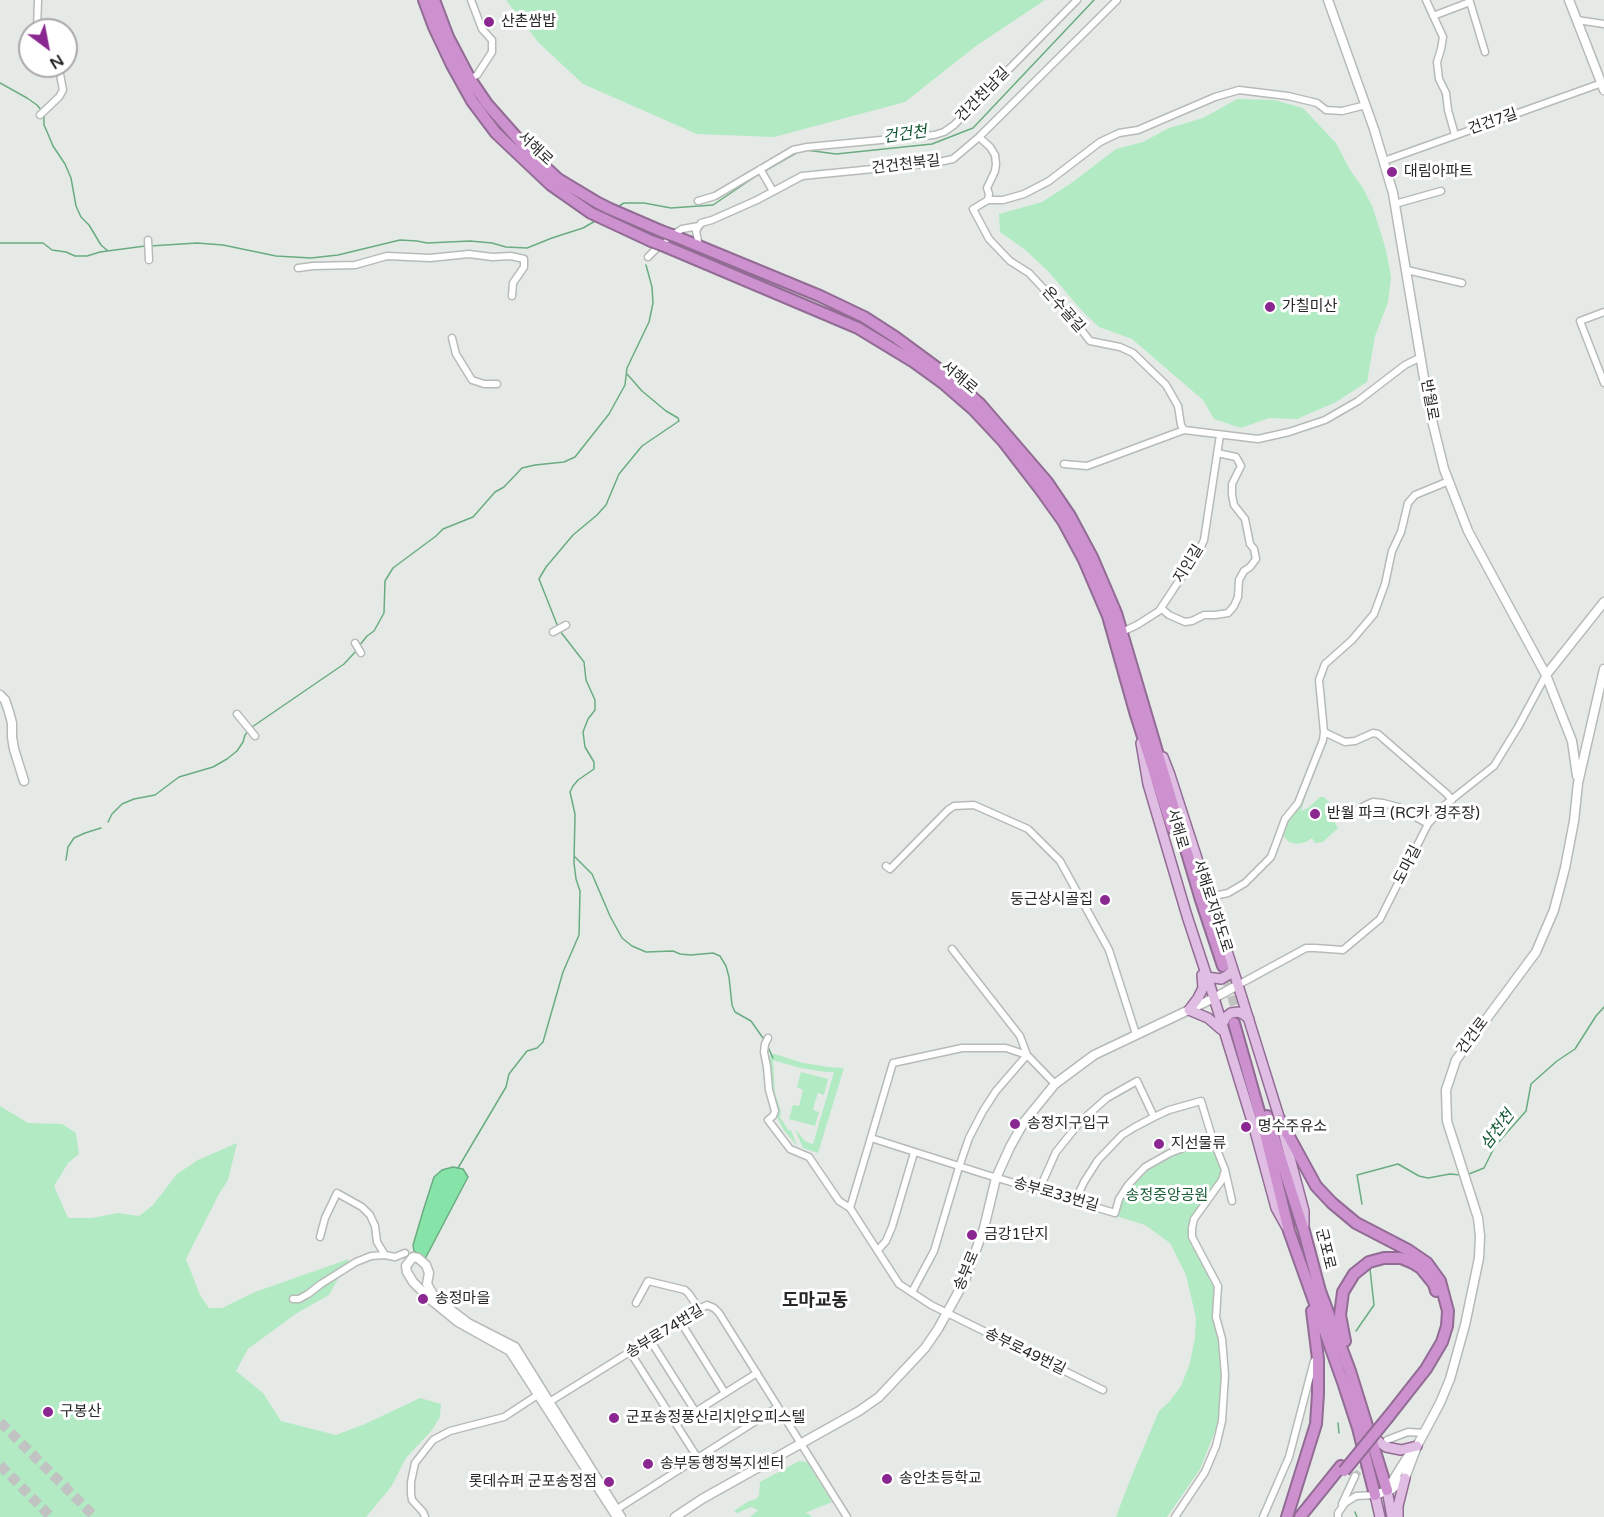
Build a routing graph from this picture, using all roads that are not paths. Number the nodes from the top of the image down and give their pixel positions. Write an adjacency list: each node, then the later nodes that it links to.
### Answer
1 (38, 0): 11 (street)
2 (424, 0): 59 (highway, 서해로, bridge)
3 (434, 0): 16 (highway, 서해로)
4 (471, 0): 16 (street)
5 (1077, 0): 23 (street, 건건천남길)
6 (1117, 0): 21 (street, 건건천북길)
7 (1328, 0): 18 (street, 반월로)
8 (1426, 0): 10 (street)
9 (1569, 0): 12 (street)
10 (1433, 16): 14 (street); 20 (street)
11 (37, 18)
12 (1577, 20): 13 (street); 17 (street)
13 (1604, 24)
14 (1485, 52)
15 (61, 78): 19 (street)
16 (470, 80): 31 (highway, 서해로)
17 (1603, 87): 20 (street, 건건7길)
18 (1366, 105): 22 (street, 반월로); 26 (street)
19 (40, 116)
20 (1455, 135): 22 (street, 건건7길)
21 (979, 137): 24 (street, 건건천북길); 26 (street, 온수골길)
22 (1384, 161): 28 (street, 반월로)
23 (760, 169): 24 (street); 27 (street, 건건천남길)
24 (773, 191): 29 (street, 건건천북길)
25 (1441, 191): 28 (street)
26 (987, 200): 43 (street, 온수골길)
27 (698, 201)
28 (1395, 204): 35 (street, 반월로)
29 (699, 226): 31 (street); 32 (street, 건건천북길)
30 (148, 240): 33 (street)
31 (699, 246): 52 (highway, 서해로)
32 (648, 257)
33 (149, 260)
34 (298, 268): 37 (street)
35 (1407, 270): 36 (street); 40 (street, 반월로)
36 (1462, 283)
37 (512, 296)
38 (1604, 312): 41 (street)
39 (452, 338): 42 (street)
40 (1421, 357): 44 (street); 47 (street, 반월로)
41 (1604, 383)
42 (497, 384)
43 (1184, 430): 44 (street); 46 (street)
44 (1220, 435): 45 (street, 지인길)
45 (1217, 453): 49 (street, 지인길); 49 (street)
46 (1064, 465)
47 (1449, 481): 56 (street, 반월로); 61 (street)
48 (1604, 602): 56 (street, 도마길)
49 (1161, 608): 52 (street, 지인길)
50 (566, 625): 51 (street)
51 (553, 632)
52 (1122, 632): 60 (highway, 서해로)
53 (355, 643): 54 (street)
54 (362, 653)
55 (1604, 669): 64 (street, 건건로)
56 (1546, 675): 64 (street, 반월로); 65 (street, 도마길)
57 (0, 695): 63 (street)
58 (237, 714): 62 (street)
59 (1136, 715): 70 (main road, 서해로); 72 (highway, 서해로지하도로)
60 (1147, 721): 69 (main road, 서해로); 72 (highway, 서해로지하도로)
61 (1324, 732): 65 (street); 69 (street)
62 (255, 736)
63 (24, 781)
64 (1578, 783): 122 (street, 건건로)
65 (1452, 800): 67 (street, 도마길)
66 (1358, 810): 67 (street)
67 (1428, 824): 74 (street, 도마길)
68 (886, 866): 79 (street)
69 (1209, 897): 72 (main road, 서해로)
70 (1187, 916): 73 (main road, 서해로); 76 (main road)
71 (952, 949): 81 (street)
72 (1224, 968): 73 (main road); 74 (main road, 서해로)
73 (1207, 977): 75 (main road, 서해로)
74 (1238, 985): 75 (street, 송부로); 77 (main road, 군포로)
75 (1214, 998): 76 (street, 송부로); 78 (main road, 군포로)
76 (1189, 1010): 78 (main road); 79 (street, 송부로)
77 (1241, 1021): 78 (main road); 84 (main road, 군포로); 95 (highway); 96 (highway)
78 (1223, 1028): 95 (main road, 군포로)
79 (1136, 1034): 82 (street, 송부로)
80 (768, 1038): 94 (street, 송부로49번길)
81 (1027, 1055): 82 (street); 85 (street); 88 (street)
82 (1055, 1084): 90 (street, 송부로)
83 (1154, 1117): 86 (street); 91 (street); 92 (street)
84 (1280, 1120): 96 (main road, 군포로); 119 (highway)
85 (872, 1136): 87 (street, 송부로33번길); 94 (street)
86 (1212, 1137): 89 (street); 92 (street, 송부로33번길)
87 (914, 1152): 88 (street, 송부로33번길); 98 (street)
88 (959, 1167): 90 (street, 송부로33번길); 101 (street)
89 (1225, 1170): 93 (street); 137 (street)
90 (996, 1178): 91 (street, 송부로33번길); 106 (street, 송부로)
91 (1039, 1191): 92 (street, 송부로33번길)
92 (1075, 1201)
93 (1232, 1201)
94 (850, 1208): 98 (street, 송부로49번길)
95 (1288, 1231): 102 (highway, 군포로)
96 (1304, 1231): 111 (highway, 군포로)
97 (320, 1237): 100 (street)
98 (878, 1250): 101 (street, 송부로49번길)
99 (405, 1253): 100 (street)
100 (385, 1255): 103 (street)
101 (912, 1292): 106 (street, 송부로49번길)
102 (1311, 1292): 109 (highway); 131 (highway, 군포로)
103 (293, 1299)
104 (636, 1303): 105 (street)
105 (699, 1309): 107 (street, 송부로74번길); 112 (street, 송부로74번길)
106 (947, 1313): 113 (street, 송부로49번길); 124 (street, 송부로)
107 (680, 1321): 108 (street, 송부로74번길); 114 (street)
108 (650, 1340): 110 (street, 송부로74번길); 118 (street)
109 (1317, 1351): 138 (street); 139 (highway)
110 (630, 1352): 116 (street, 송부로74번길); 120 (street)
111 (1350, 1371): 119 (highway); 121 (highway, 군포로)
112 (757, 1373): 114 (street); 117 (street, 송부로74번길)
113 (1102, 1390)
114 (725, 1393): 118 (street)
115 (539, 1394): 116 (street); 116 (street); 134 (street)
116 (548, 1404): 132 (street)
117 (778, 1407): 124 (street, 송부로74번길); 126 (street)
118 (695, 1411): 120 (street)
119 (1386, 1413): 127 (highway, bridge)
120 (676, 1424): 126 (street)
121 (1368, 1425): 125 (main road); 130 (highway, 군포로)
122 (1424, 1433): 123 (street); 125 (street, 건건로)
123 (1387, 1440)
124 (802, 1443): 135 (street, 송부로); 136 (street, 송부로74번길)
125 (1417, 1446): 129 (street, 건건로); 130 (street, 건건로)
126 (697, 1457): 132 (street)
127 (1342, 1468): 140 (highway); 141 (highway)
128 (1355, 1476): 133 (street)
129 (1405, 1478): 130 (street); 144 (main road)
130 (1387, 1490): 131 (street); 143 (main road, 군포로)
131 (1375, 1495): 133 (street); 142 (main road, 군포로)
132 (617, 1514)
133 (1338, 1515)
134 (425, 1517)
135 (675, 1517)
136 (848, 1517)
137 (1175, 1517)
138 (1263, 1517)
139 (1287, 1517)
140 (1300, 1517)
141 (1308, 1517)
142 (1380, 1517)
143 (1392, 1517)
144 (1398, 1517)

